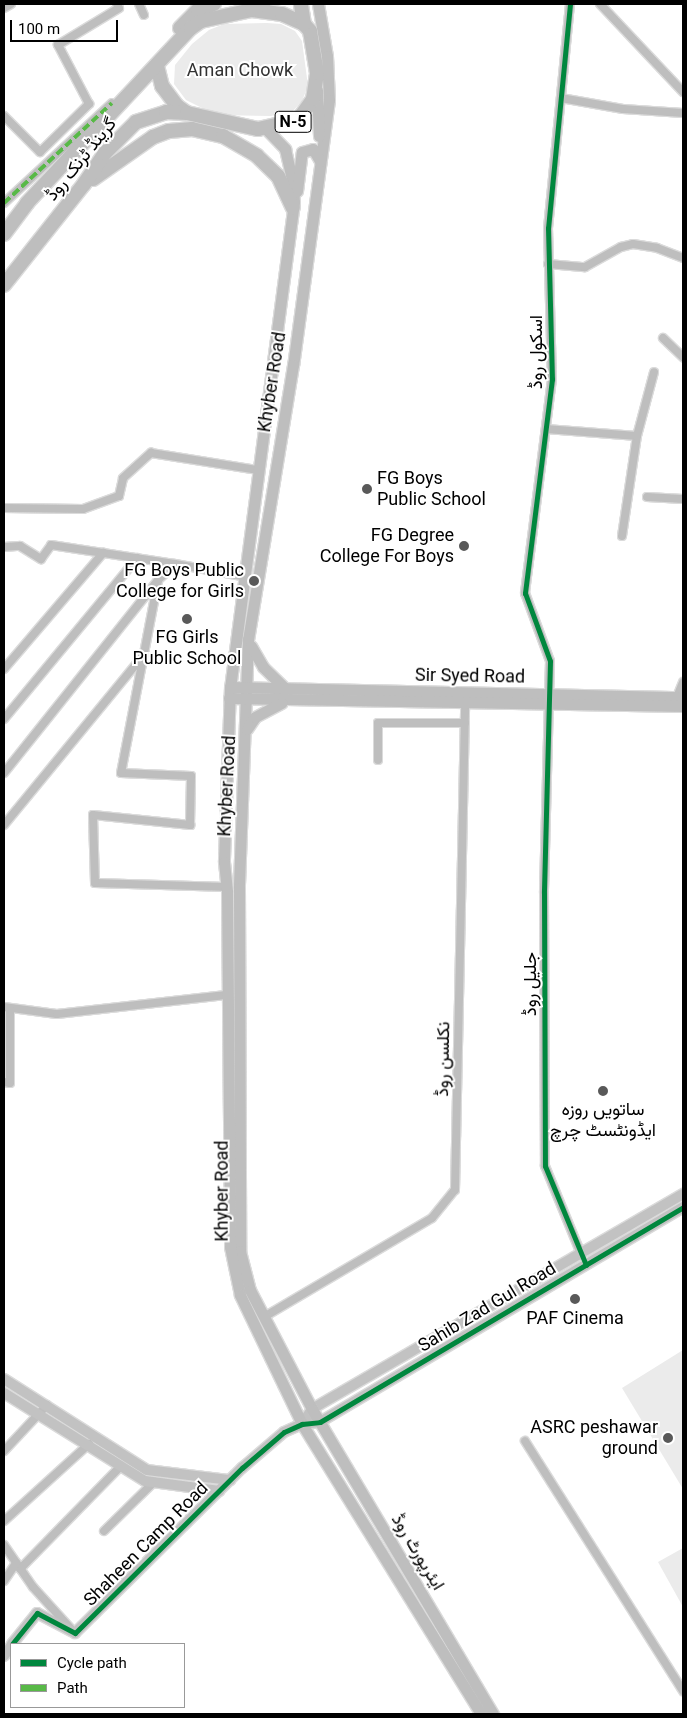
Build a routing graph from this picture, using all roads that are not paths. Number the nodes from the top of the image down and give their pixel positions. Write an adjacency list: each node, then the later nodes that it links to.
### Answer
1 (11, 4): 10 (street)
2 (117, 4): 20 (street)
3 (138, 4): 11 (street)
4 (214, 4): 17 (highway)
5 (301, 4): 12 (highway, گرینڈ ٹرنک روڈ / N-5)
6 (318, 4): 22 (main road)
7 (570, 4): 16 (street, اسکول روڈ)
8 (600, 4): 15 (street)
9 (258, 7): 12 (highway); 13 (highway, گرینڈ ٹرنک روڈ)
10 (4, 8)
11 (144, 15)
12 (304, 24): 14 (highway, گرینڈ ٹرنک روڈ / N-5)
13 (157, 66): 18 (highway); 25 (highway, گرینڈ ٹرنک روڈ)
14 (317, 73): 21 (highway, گرینڈ ٹرنک روڈ / N-5); 22 (main road)
15 (683, 92)
16 (561, 98): 19 (street); 29 (street, اسکول روڈ)
17 (112, 102): 24 (street); 25 (highway)
18 (187, 113): 21 (highway, گرینڈ ٹرنک روڈ / N-5); 23 (highway, گرینڈ ٹرنک روڈ / N-5)
19 (683, 113)
20 (4, 116)
21 (266, 129): 26 (main road)
22 (320, 157): 26 (main road); 47 (main road, Khyber Road)
23 (84, 184): 26 (highway); 30 (highway, گرینڈ ٹرنک روڈ / N-5)
24 (4, 204)
25 (27, 204): 27 (highway, گرینڈ ٹرنک روڈ)
26 (293, 205): 36 (main road, Khyber Road)
27 (4, 234)
28 (683, 258): 29 (street)
29 (548, 264): 34 (street, اسکول روڈ)
30 (4, 285)
31 (663, 338): 32 (street)
32 (683, 358)
33 (654, 372): 35 (street)
34 (546, 429): 35 (street); 54 (street, اسکول روڈ)
35 (637, 436): 40 (street)
36 (257, 470): 39 (street); 45 (main road, Khyber Road)
37 (647, 497): 38 (street)
38 (683, 499)
39 (4, 508)
40 (622, 536)
41 (4, 547): 42 (street)
42 (103, 553): 43 (street); 49 (street)
43 (138, 558): 44 (street); 57 (street)
44 (175, 564): 45 (street); 46 (street)
45 (242, 576): 51 (main road, Khyber Road)
46 (158, 580): 48 (street); 61 (street)
47 (248, 639): 52 (main road, Khyber Road); 53 (main road)
48 (143, 656): 62 (street); 63 (street)
49 (4, 669)
50 (683, 682): 55 (street)
51 (229, 693): 52 (main road); 63 (main road, Khyber Road)
52 (248, 694): 53 (main road); 59 (main road, Khyber Road)
53 (288, 695): 54 (main road, Sir Syed Road); 56 (main road, Sir Syed Road); 59 (main road)
54 (546, 700): 55 (main road, Sir Syed Road); 56 (main road, Sir Syed Road); 69 (street, جلیل روڈ)
55 (681, 700)
56 (465, 704): 58 (street, نکلسن روڈ)
57 (4, 719)
58 (465, 724): 60 (street); 71 (street, نکلسن روڈ)
59 (247, 730): 75 (main road, Khyber Road)
60 (378, 760)
61 (4, 772)
62 (4, 825)
63 (227, 887): 64 (main road, Khyber Road)
64 (226, 995): 65 (street); 78 (main road, Khyber Road)
65 (7, 1008): 66 (street)
66 (4, 1082)
67 (683, 1194): 69 (street, Sahib Zad Gul Road)
68 (683, 1206): 70 (street, Sahib Zad Gul Road)
69 (581, 1254): 70 (street, جلیل روڈ); 75 (street, Sahib Zad Gul Road)
70 (586, 1265): 77 (street, Sahib Zad Gul Road)
71 (269, 1314)
72 (4, 1379): 74 (street)
73 (4, 1393): 76 (street)
74 (47, 1405): 76 (street); 83 (street)
75 (312, 1409): 77 (main road, ایئرپورٹ روڈ); 78 (street, Sahib Zad Gul Road)
76 (42, 1415): 80 (street); 81 (street)
77 (320, 1422): 78 (street, Sahib Zad Gul Road); 95 (main road, ایئرپورٹ روڈ)
78 (302, 1424): 83 (street, Shaheen Camp Road); 94 (main road, Khyber Road)
79 (525, 1441): 93 (street)
80 (89, 1444): 82 (street); 86 (street)
81 (4, 1451)
82 (121, 1466): 84 (street); 89 (street)
83 (230, 1480): 85 (street, Shaheen Camp Road)
84 (153, 1483): 85 (street); 87 (street)
85 (219, 1490): 91 (street, Shaheen Camp Road)
86 (4, 1521)
87 (104, 1531)
88 (4, 1545): 89 (street)
89 (18, 1566): 90 (street); 91 (street)
90 (4, 1581)
91 (75, 1633): 92 (street)
92 (14, 1643)
93 (683, 1691)
94 (481, 1714)
95 (493, 1714)

